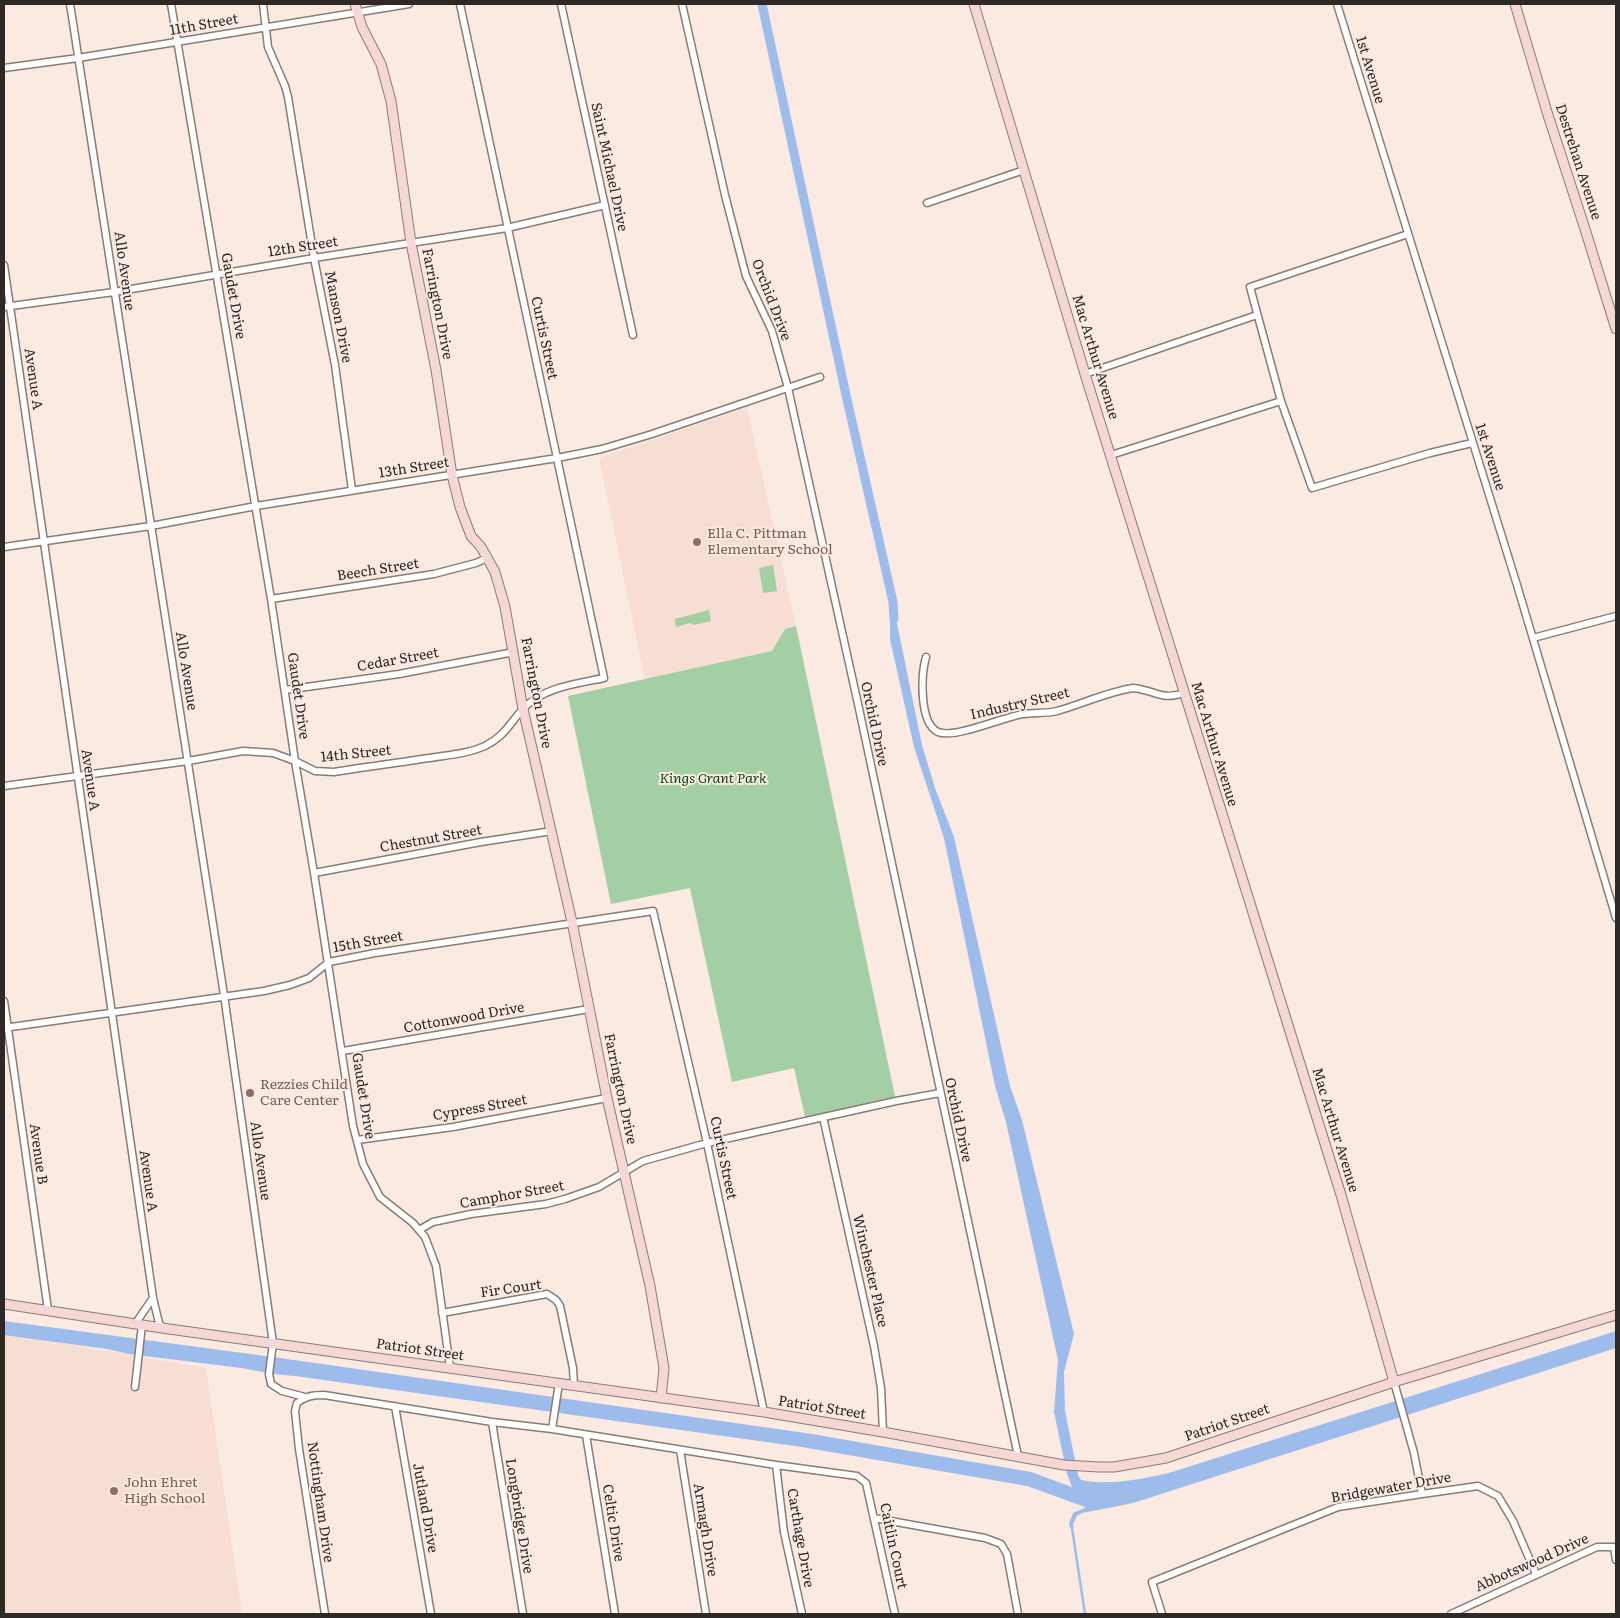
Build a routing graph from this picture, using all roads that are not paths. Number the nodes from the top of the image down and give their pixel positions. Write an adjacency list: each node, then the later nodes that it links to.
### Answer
1 (70, 4): 14 (street, Allo Avenue)
2 (171, 4): 13 (street, Gaudet Drive)
3 (263, 4): 12 (street, Manson Drive)
4 (409, 4): 11 (street, 11th Street)
5 (460, 4): 19 (street, Curtis Street)
6 (561, 4): 18 (street, Saint Michael Drive)
7 (682, 4): 32 (street, Orchid Drive)
8 (974, 4): 16 (street, Mac Arthur Avenue)
9 (1337, 4): 20 (street, 1st Avenue)
10 (1515, 4): 28 (street, Destrehan Avenue)
11 (356, 8): 12 (street, 11th Street); 21 (street, Farrington Drive)
12 (265, 27): 13 (street, 11th Street); 22 (street, Manson Drive)
13 (177, 42): 14 (street, 11th Street); 24 (street, Gaudet Drive)
14 (78, 58): 15 (street, 11th Street); 25 (street, Allo Avenue)
15 (4, 68)
16 (1024, 170): 17 (street); 30 (street, Mac Arthur Avenue)
17 (928, 203)
18 (604, 205): 19 (street, 12th Street); 29 (street, Saint Michael Drive)
19 (507, 228): 21 (street, 12th Street); 36 (street, Curtis Street)
20 (1408, 234): 27 (street); 34 (street, 1st Avenue)
21 (411, 243): 22 (street, 12th Street); 37 (street, Farrington Drive)
22 (314, 258): 24 (street, 12th Street); 38 (street, Manson Drive)
23 (4, 265): 26 (street, Avenue A)
24 (217, 274): 25 (street, 12th Street); 39 (street, Gaudet Drive)
25 (114, 292): 26 (street, 12th Street); 40 (street, Allo Avenue)
26 (7, 307): 41 (street, Avenue A)
27 (1257, 315): 30 (street); 33 (street)
28 (1616, 329)
29 (633, 335)
30 (1085, 374): 35 (street, Mac Arthur Avenue)
31 (820, 377): 32 (street, 13th Street)
32 (788, 388): 36 (street, 13th Street); 69 (street, Orchid Drive)
33 (1281, 401): 34 (street); 35 (street)
34 (1472, 443): 46 (street, 1st Avenue)
35 (1111, 455): 51 (street, Mac Arthur Avenue)
36 (557, 458): 37 (street, 13th Street); 49 (street, Curtis Street)
37 (452, 475): 38 (street, 13th Street); 43 (street, Farrington Drive)
38 (352, 490): 39 (street, 13th Street)
39 (256, 506): 40 (street, 13th Street); 44 (street, Gaudet Drive)
40 (151, 526): 41 (street, 13th Street); 53 (street, Allo Avenue)
41 (43, 542): 42 (street, 13th Street); 55 (street, Avenue A)
42 (4, 547)
43 (487, 558): 44 (street, Beech Street); 47 (street, Farrington Drive)
44 (271, 599): 50 (street, Gaudet Drive)
45 (1616, 616): 46 (street)
46 (1533, 638): 60 (street, 1st Avenue)
47 (514, 652): 50 (street, Cedar Street); 52 (street, Farrington Drive)
48 (926, 658): 51 (street, Industry Street)
49 (604, 678): 52 (street, 14th Street)
50 (285, 690): 54 (street, Gaudet Drive)
51 (1184, 693): 85 (street, Mac Arthur Avenue)
52 (523, 709): 54 (street, 14th Street); 57 (street, Farrington Drive)
53 (188, 761): 54 (street, 14th Street); 55 (street, 14th Street); 63 (street, Allo Avenue)
54 (295, 761): 58 (street, Gaudet Drive)
55 (77, 775): 56 (street, 14th Street); 66 (street, Avenue A)
56 (4, 786)
57 (552, 832): 58 (street, Chestnut Street); 61 (street, Farrington Drive)
58 (314, 873): 62 (street, Gaudet Drive)
59 (653, 911): 61 (street, 15th Street); 73 (street, Curtis Street)
60 (1616, 918)
61 (572, 922): 62 (street, 15th Street); 65 (street, Farrington Drive)
62 (328, 962): 63 (street, 15th Street); 68 (street, Gaudet Drive)
63 (224, 996): 66 (street, 15th Street); 83 (street, Allo Avenue)
64 (4, 1001): 67 (street, Avenue B)
65 (589, 1009): 68 (street, Cottonwood Drive); 70 (street, Farrington Drive)
66 (112, 1013): 67 (street, 15th Street); 76 (street, Avenue A)
67 (6, 1028): 78 (street, Avenue B)
68 (343, 1051): 72 (street, Gaudet Drive)
69 (940, 1093): 71 (street, Camphor Street); 98 (street, Orchid Drive)
70 (608, 1098): 72 (street, Cypress Street); 74 (street, Farrington Drive)
71 (822, 1117): 73 (street, Camphor Street); 95 (street, Winchester Place)
72 (357, 1140): 75 (street, Gaudet Drive)
73 (708, 1144): 74 (street, Camphor Street); 92 (street, Curtis Street)
74 (624, 1172): 75 (street, Camphor Street); 90 (street, Farrington Drive)
75 (419, 1230): 79 (street, Gaudet Drive)
76 (153, 1298): 81 (street); 82 (street, Avenue A)
77 (4, 1304): 78 (street, Patriot Street)
78 (48, 1310): 81 (street, Patriot Street)
79 (442, 1313): 84 (street, Gaudet Drive); 86 (street, Fir Court)
80 (1616, 1315): 85 (street, Patriot Street)
81 (139, 1328): 82 (street, Patriot Street); 88 (street)
82 (162, 1328): 83 (street, Patriot Street)
83 (272, 1343): 84 (street, Patriot Street); 89 (street, Allo Avenue)
84 (450, 1368): 87 (street, Patriot Street)
85 (1394, 1382): 98 (street, Patriot Street); 100 (street, Mac Arthur Avenue)
86 (574, 1385): 87 (street, Patriot Street); 90 (street, Patriot Street)
87 (559, 1386): 94 (street)
88 (134, 1387)
89 (305, 1397): 91 (street); 104 (street, Nottingham Drive)
90 (661, 1398): 92 (street, Patriot Street)
91 (395, 1406): 93 (street); 105 (street, Jutland Drive)
92 (764, 1412): 95 (street, Patriot Street)
93 (492, 1422): 94 (street); 106 (street, Longbridge Drive)
94 (552, 1429): 96 (street)
95 (883, 1432): 98 (street, Patriot Street)
96 (586, 1436): 97 (street); 107 (street, Celtic Drive)
97 (680, 1450): 99 (street); 108 (street, Armagh Drive)
98 (1018, 1456)
99 (776, 1465): 101 (street, Caitlin Court); 109 (street, Carthage Drive)
100 (1422, 1494): 103 (street, Bridgewater Drive); 112 (street, Bridgewater Drive)
101 (874, 1518): 110 (street, Caitlin Court); 111 (street)
102 (1616, 1560): 103 (street, Abbotswood Drive)
103 (1536, 1574): 113 (street, Abbotswood Drive)
104 (324, 1614)
105 (431, 1614)
106 (523, 1614)
107 (615, 1614)
108 (706, 1614)
109 (802, 1614)
110 (895, 1614)
111 (1018, 1614)
112 (1162, 1614)
113 (1451, 1614)

